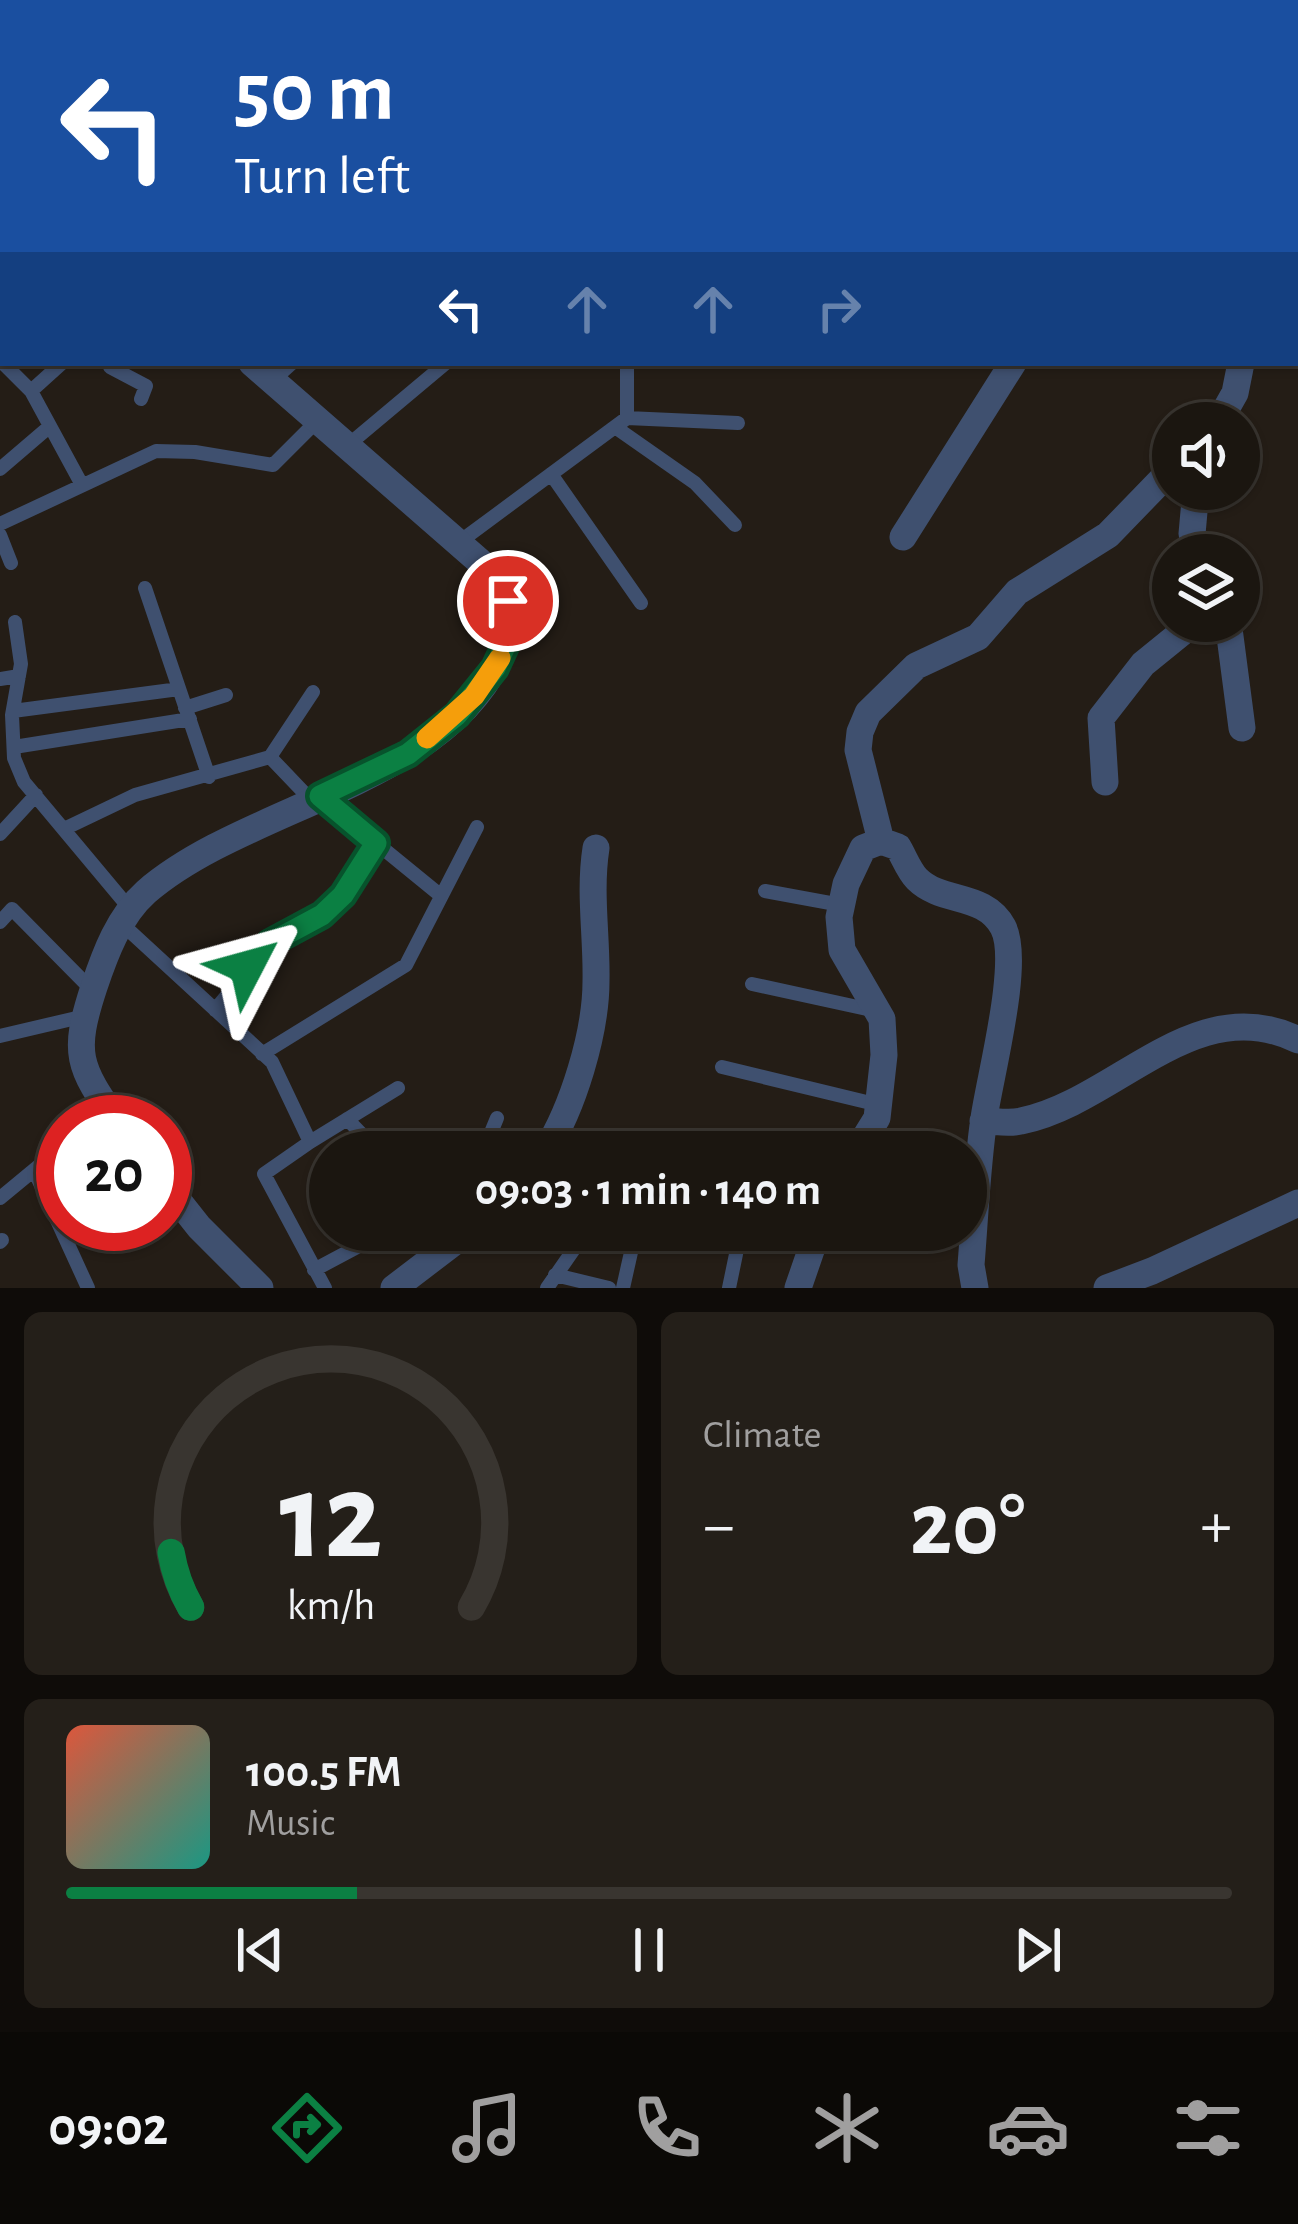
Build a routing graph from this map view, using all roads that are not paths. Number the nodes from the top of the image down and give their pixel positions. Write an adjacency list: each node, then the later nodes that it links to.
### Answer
1 (6, 366): 9 (lane)
2 (59, 366): 9 (lane)
3 (112, 366): 10 (lane)
4 (442, 366): 16 (lane)
5 (627, 366): 13 (lane)
6 (1011, 366): 23 (street)
7 (1240, 366): 11 (street)
8 (272, 369): 12 (street)
9 (31, 391): 15 (lane)
10 (141, 399)
11 (1229, 402)
12 (317, 420): 16 (street); 19 (lane)
13 (621, 422): 14 (lane); 18 (lane); 22 (lane)
14 (738, 423)
15 (49, 427): 17 (lane); 19 (lane)
16 (347, 446): 25 (street)
17 (0, 469)
18 (551, 474): 25 (lane); 28 (lane)
19 (82, 484): 21 (lane)
20 (1152, 490): 49 (street)
21 (0, 524)
22 (735, 525)
23 (903, 537)
24 (1, 539): 26 (lane)
25 (458, 543): 45 (street)
26 (11, 563)
27 (145, 588): 34 (lane)
28 (641, 603)
29 (15, 622): 32 (lane)
30 (1170, 642): 43 (street)
31 (1231, 642): 39 (street)
32 (19, 676): 33 (lane); 37 (lane)
33 (0, 679)
34 (179, 689): 37 (lane); 38 (lane)
35 (313, 692): 41 (lane)
36 (226, 694): 38 (lane)
37 (13, 711): 40 (lane)
38 (188, 714): 40 (lane); 42 (lane)
39 (1242, 728)
40 (14, 747): 44 (lane)
41 (271, 757): 42 (lane); 45 (lane)
42 (209, 777): 47 (lane)
43 (1106, 782)
44 (36, 795): 47 (lane); 48 (lane)
45 (316, 799): 50 (lane); 55 (street)
46 (477, 827): 53 (lane)
47 (66, 828): 55 (lane)
48 (0, 834)
49 (881, 842): 54 (street); 70 (street)
50 (376, 843): 53 (lane); 59 (lane)
51 (596, 848): 74 (street)
52 (765, 891): 54 (lane)
53 (440, 896): 63 (lane)
54 (842, 904): 60 (street)
55 (126, 917): 58 (street); 59 (lane)
56 (0, 922): 58 (lane)
57 (752, 985): 60 (lane)
58 (89, 1004): 61 (lane); 66 (street)
59 (215, 1010): 63 (lane)
60 (878, 1012): 67 (street)
61 (0, 1036)
62 (1298, 1040): 70 (street)
63 (262, 1054): 76 (lane)
64 (722, 1067): 67 (lane)
65 (398, 1088): 69 (lane)
66 (95, 1095)
67 (879, 1105): 75 (street)
68 (497, 1118): 73 (lane)
69 (346, 1119): 71 (lane); 72 (lane)
70 (983, 1121): 98 (street)
71 (327, 1131)
72 (358, 1131)
73 (492, 1131)
74 (556, 1131)
75 (869, 1131)
76 (309, 1140)
77 (309, 1143): 88 (lane)
78 (34, 1170): 79 (lane); 90 (lane)
79 (0, 1198)
80 (1298, 1203): 99 (street)
81 (192, 1218): 91 (street)
82 (349, 1251): 88 (lane)
83 (442, 1251): 93 (street)
84 (572, 1251): 89 (lane)
85 (631, 1251): 95 (lane)
86 (737, 1251): 96 (lane)
87 (811, 1251): 97 (street)
88 (314, 1270): 92 (lane)
89 (551, 1281): 94 (lane)
90 (88, 1288)
91 (260, 1288)
92 (325, 1288)
93 (394, 1288)
94 (609, 1288)
95 (623, 1288)
96 (729, 1288)
97 (798, 1288)
98 (975, 1288)
99 (1107, 1288)

